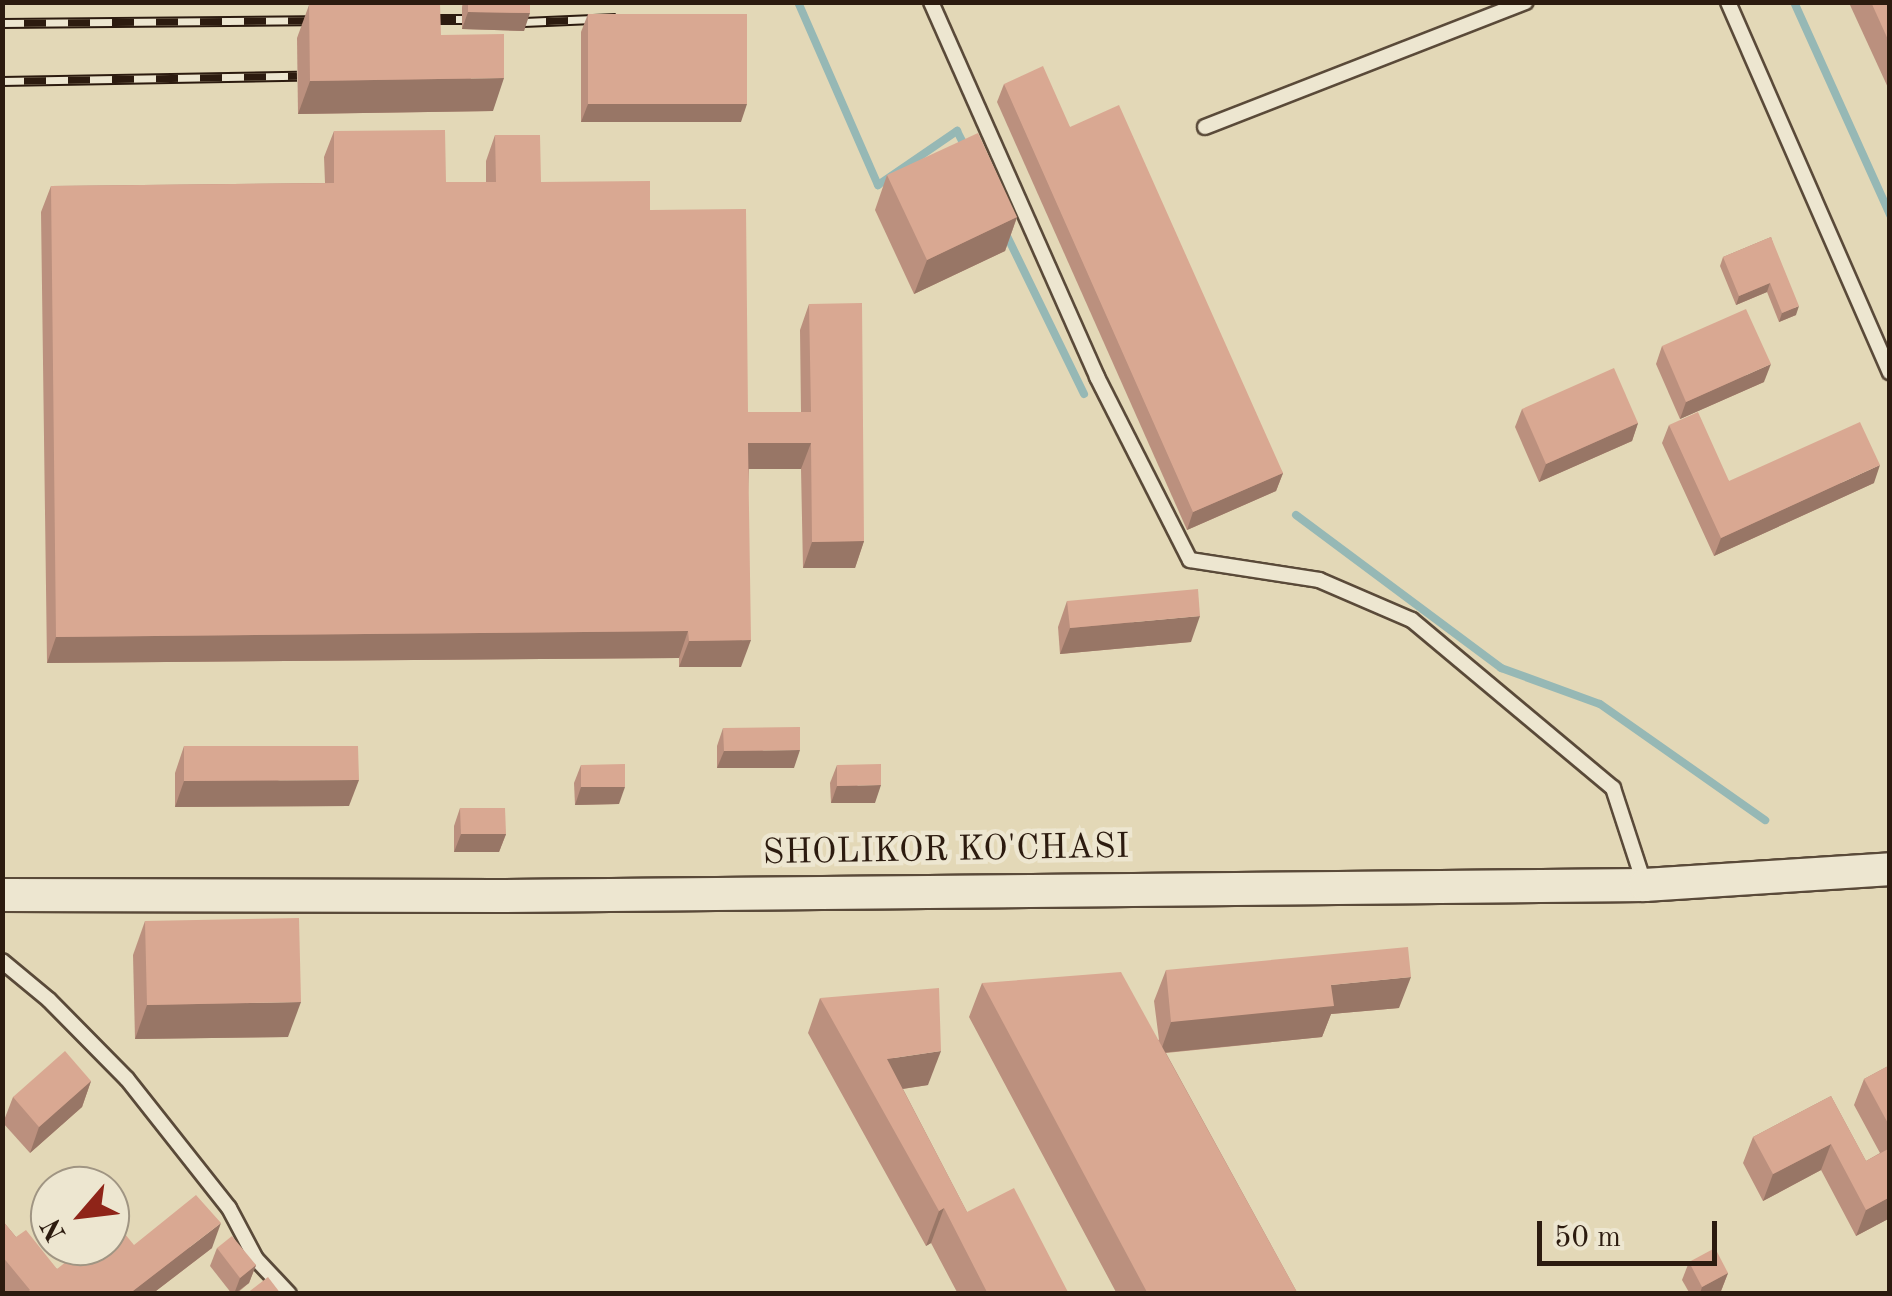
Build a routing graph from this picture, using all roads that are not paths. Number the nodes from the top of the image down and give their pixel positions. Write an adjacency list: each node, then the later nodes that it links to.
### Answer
1 (931, 2): 7 (lane)
2 (1526, 2): 4 (lane)
3 (1728, 2): 5 (lane)
4 (1205, 127)
5 (1890, 372)
6 (1890, 869): 7 (street, SHOLIKOR KO'CHASI)
7 (1645, 885): 8 (street, SHOLIKOR KO'CHASI)
8 (2, 895)
9 (2, 961): 10 (lane)
10 (288, 1294)

